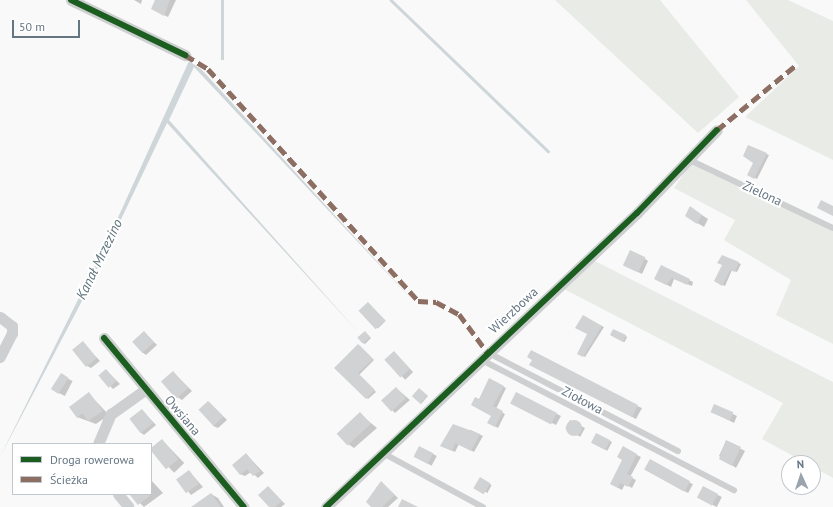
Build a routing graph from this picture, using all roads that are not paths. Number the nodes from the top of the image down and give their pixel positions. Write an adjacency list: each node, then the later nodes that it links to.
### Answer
1 (73, 1): 2 (street)
2 (185, 56)
3 (717, 130): 4 (street, Wierzbowa)
4 (690, 160): 5 (lane, Zielona); 8 (street, Wierzbowa)
5 (833, 228)
6 (0, 316): 9 (street)
7 (104, 338): 10 (street, Owsiana)
8 (483, 355): 12 (lane, Ziołowa); 13 (street, Wierzbowa); 14 (lane)
9 (0, 357)
10 (146, 389): 11 (street); 18 (street, Owsiana)
11 (98, 443)
12 (678, 451)
13 (382, 453): 16 (street, Wierzbowa); 19 (lane)
14 (734, 490)
15 (119, 495): 17 (street)
16 (331, 505)
17 (128, 506)
18 (244, 507)
19 (483, 507)

